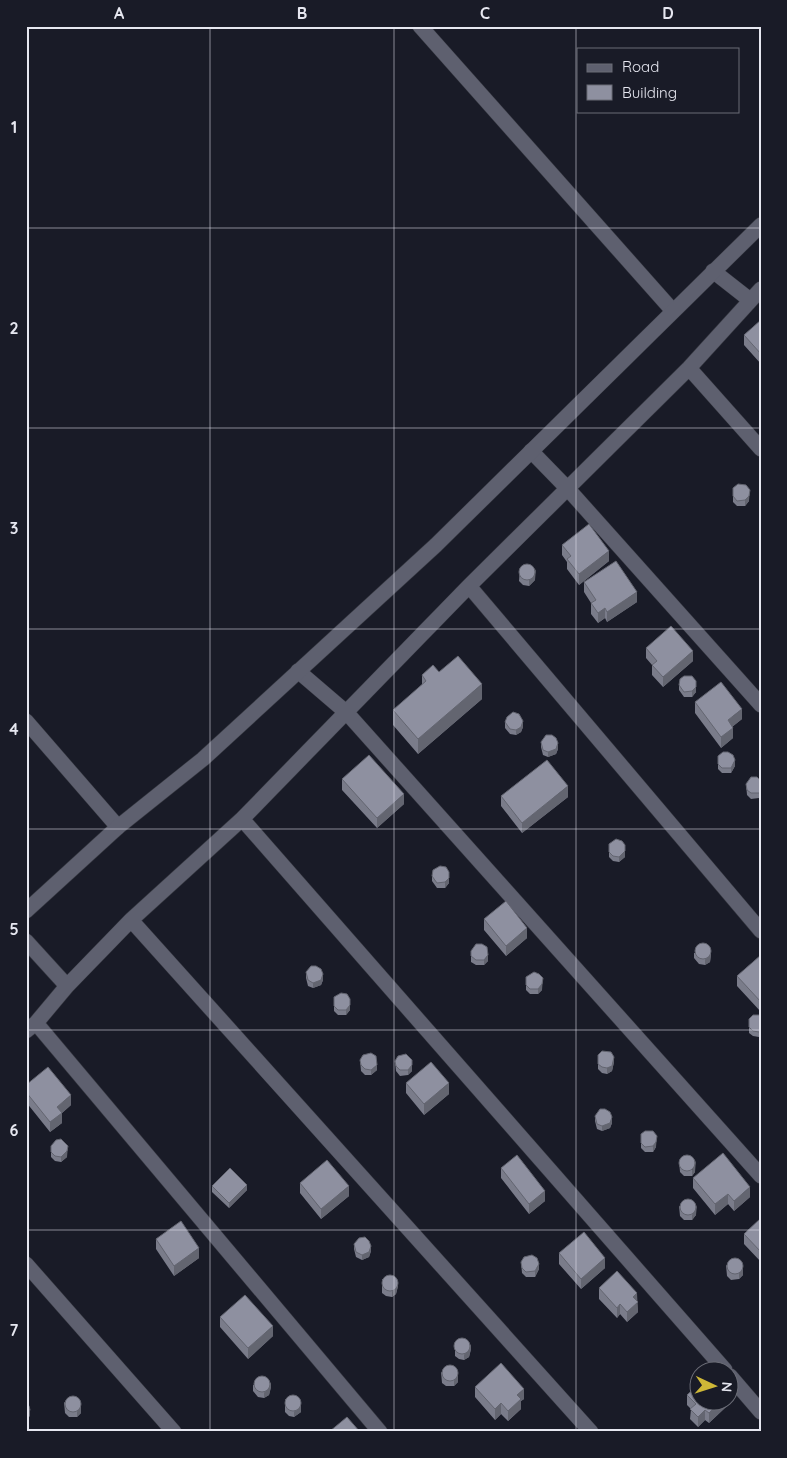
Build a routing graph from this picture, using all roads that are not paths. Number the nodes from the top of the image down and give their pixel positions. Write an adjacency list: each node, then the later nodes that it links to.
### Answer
1 (420, 26): 5 (street)
2 (761, 225): 3 (street)
3 (713, 271): 4 (street); 5 (street)
4 (755, 295): 6 (street)
5 (673, 311): 8 (street)
6 (689, 368): 7 (street); 9 (street)
7 (761, 449)
8 (531, 451): 9 (street); 11 (street)
9 (568, 489): 10 (street); 12 (street)
10 (469, 586): 13 (street); 19 (street)
11 (298, 671): 13 (street); 16 (street)
12 (761, 705)
13 (347, 713): 15 (street); 23 (street)
14 (26, 721): 16 (street)
15 (242, 819): 18 (street); 25 (street)
16 (118, 827): 17 (street)
17 (26, 911)
18 (131, 920): 21 (street); 30 (street)
19 (761, 931)
20 (26, 941): 21 (street)
21 (67, 986): 22 (street)
22 (31, 1027): 29 (street)
23 (761, 1176)
24 (26, 1264): 28 (street)
25 (715, 1360)
26 (740, 1388): 27 (street)
27 (761, 1412)
28 (174, 1432)
29 (380, 1432)
30 (590, 1432)

